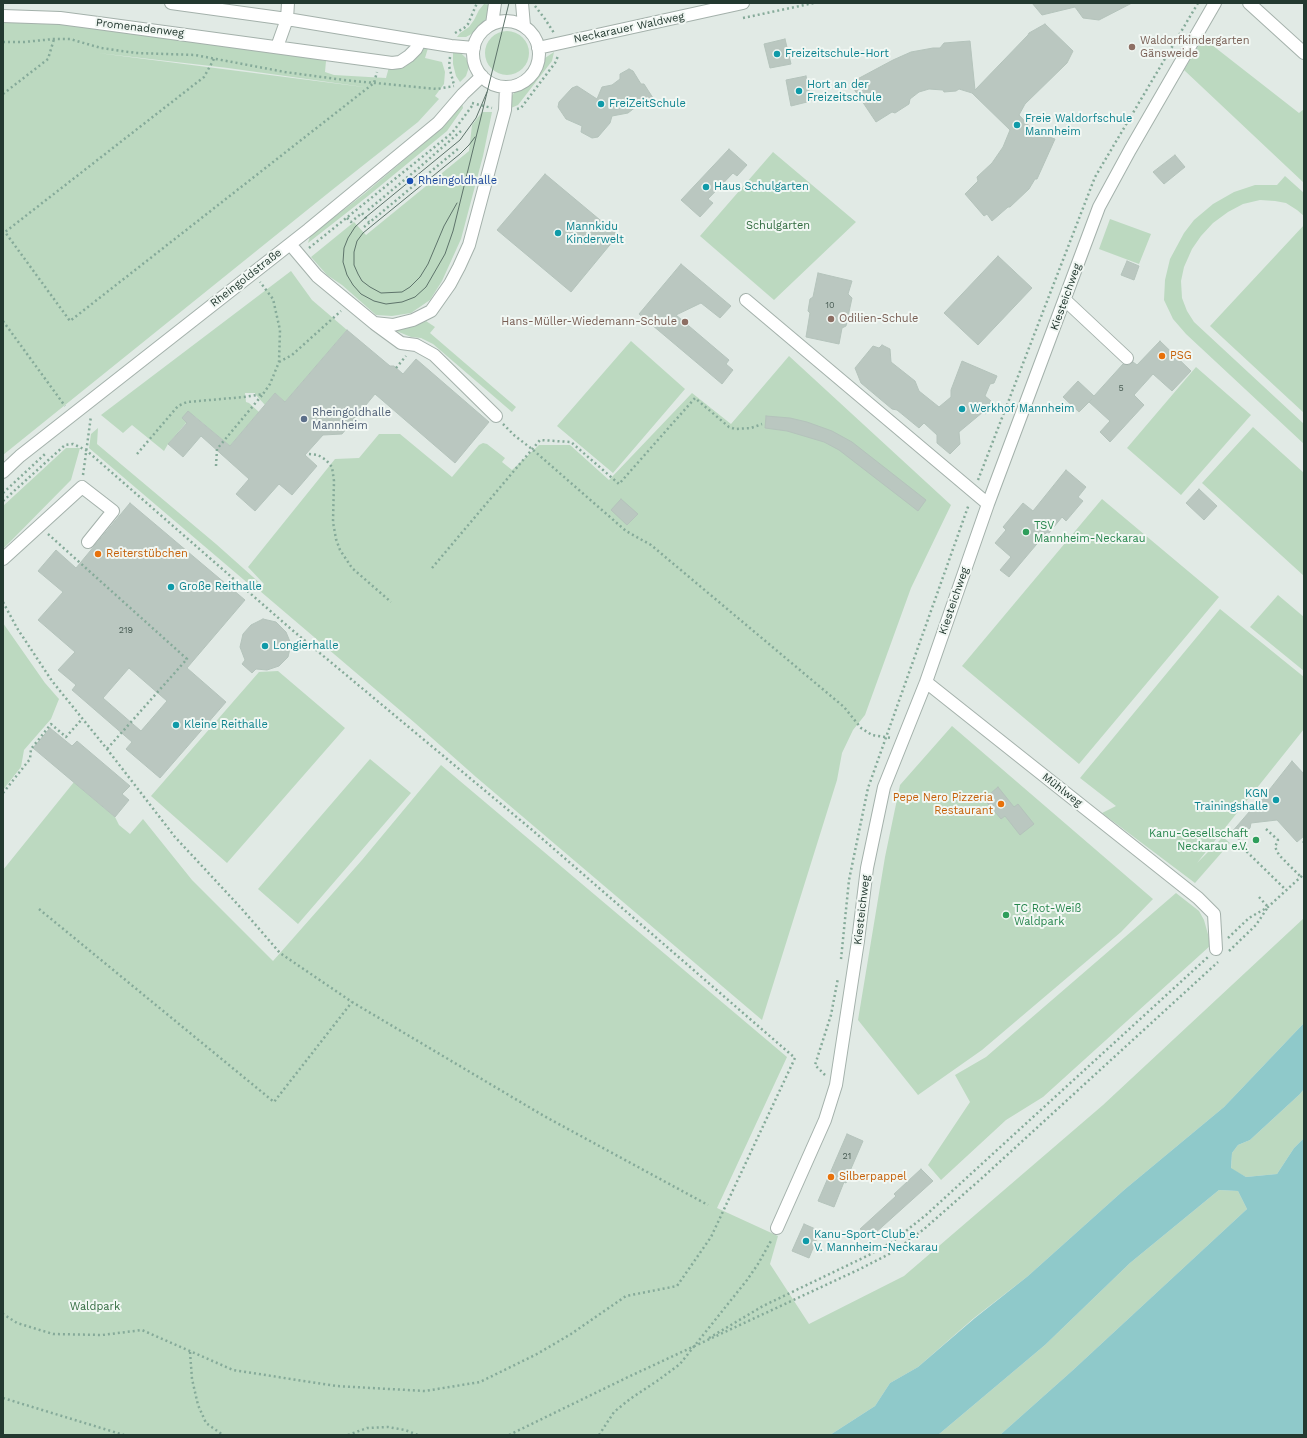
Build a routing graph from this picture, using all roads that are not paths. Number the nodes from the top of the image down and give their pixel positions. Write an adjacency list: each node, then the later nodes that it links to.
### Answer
1 (171, 3): 9 (street)
2 (288, 3): 9 (street)
3 (495, 3): 10 (street)
4 (522, 3): 11 (street)
5 (744, 3): 15 (street, Neckarauer Waldweg)
6 (1216, 3): 21 (street, Kiesteichweg)
7 (1249, 3): 16 (street)
8 (3, 16): 13 (street, Promenadenweg)
9 (287, 19): 12 (street); 13 (street)
10 (492, 24): 11 (street); 14 (street)
11 (524, 26): 15 (street)
12 (420, 41): 13 (street, Promenadenweg); 14 (street)
13 (276, 47)
14 (474, 48): 17 (street)
15 (538, 48): 18 (street)
16 (1304, 53)
17 (482, 76): 18 (street); 19 (street, Rheingoldstraße)
18 (506, 87): 22 (street)
19 (290, 244): 22 (street); 25 (street, Rheingoldstraße)
20 (746, 300): 26 (street)
21 (1065, 300): 23 (street); 26 (street, Kiesteichweg)
22 (374, 323): 24 (street)
23 (1127, 358)
24 (496, 416)
25 (3, 472)
26 (988, 504): 29 (street, Kiesteichweg)
27 (88, 542): 28 (street)
28 (3, 558)
29 (926, 682): 30 (street, Mühlweg); 31 (street, Kiesteichweg)
30 (1220, 953)
31 (777, 1228)

